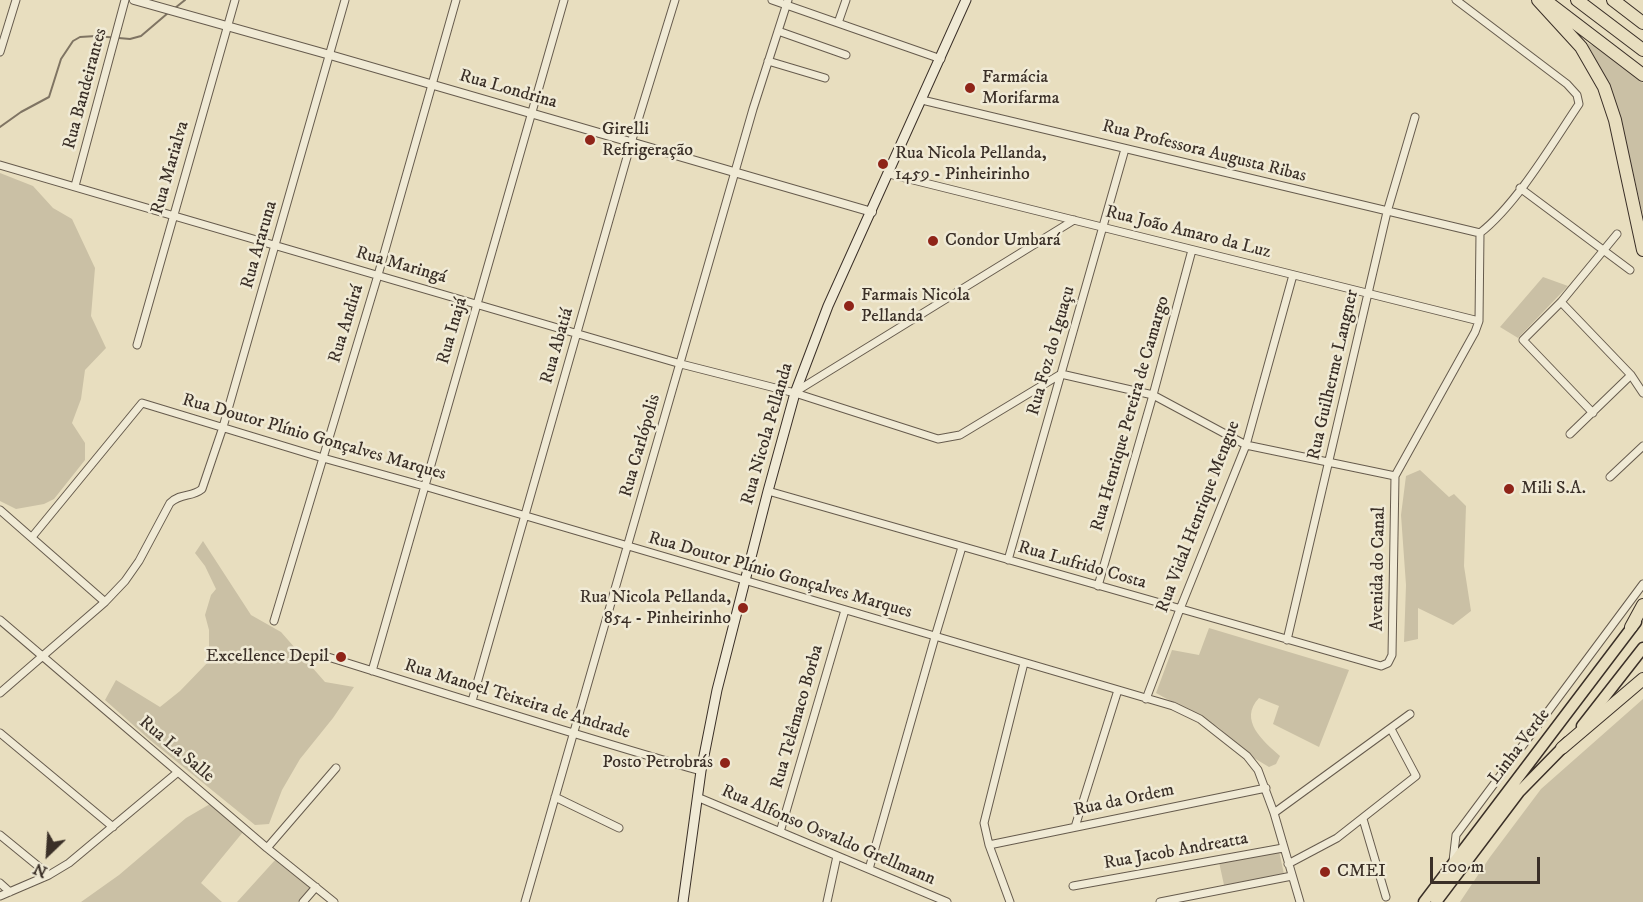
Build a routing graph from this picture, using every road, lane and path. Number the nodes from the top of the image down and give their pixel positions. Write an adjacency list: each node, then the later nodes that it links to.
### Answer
1 (16, 0): 23 (street)
2 (125, 0): 39 (street, Rua Bandeirantes)
3 (135, 0): 20 (street, Rua Londrina)
4 (235, 0): 20 (street, Rua Marialva)
5 (345, 0): 24 (street, Rua Araruna)
6 (456, 0): 30 (street, Rua Andirá)
7 (564, 0): 32 (street, Rua Inajá)
8 (675, 0): 34 (street, Rua Abatiá)
9 (772, 0): 16 (street)
10 (846, 0): 19 (street)
11 (966, 0): 26 (main road, Rua Nicola Pellanda)
12 (1456, 0): 40 (street)
13 (1538, 0): 50 (highway)
14 (1544, 0): 28 (highway)
15 (1577, 0): 22 (highway)
16 (787, 3): 19 (street); 21 (street, Rua Carlópolis)
17 (1618, 4): 18 (highway)
18 (1643, 21)
19 (838, 23): 26 (street)
20 (227, 27): 24 (street, Rua Londrina); 43 (street, Rua Marialva)
21 (778, 31): 25 (street); 27 (street, Rua Carlópolis)
22 (1643, 50)
23 (0, 52)
24 (330, 55): 30 (street, Rua Londrina); 48 (street, Rua Araruna)
25 (846, 55)
26 (941, 59): 31 (main road, Rua Nicola Pellanda)
27 (768, 61): 29 (street); 37 (street, Rua Carlópolis)
28 (1643, 75)
29 (825, 78)
30 (430, 84): 32 (street, Rua Londrina); 53 (street, Rua Andirá)
31 (922, 100): 35 (street, Rua Professora Augusta Ribas); 38 (main road, Rua Nicola Pellanda)
32 (531, 113): 34 (street, Rua Londrina); 57 (street, Rua Inajá)
33 (1415, 117): 42 (street, Rua Guilherme Langner)
34 (631, 143): 37 (street, Rua Londrina); 59 (street, Rua Abatiá)
35 (1125, 149): 42 (street, Rua Professora Augusta Ribas); 45 (street, Rua Foz do Iguaçu)
36 (0, 165): 39 (street, Rua Maringá)
37 (734, 173): 41 (street, Rua Londrina); 61 (street, Rua Carlópolis)
38 (889, 174): 41 (main road, Rua Nicola Pellanda); 44 (street, Rua João Amaro da Luz)
39 (75, 186): 43 (street, Rua Maringá)
40 (1520, 188): 46 (street); 51 (street)
41 (872, 212): 64 (main road, Rua Nicola Pellanda)
42 (1387, 212): 46 (street, Rua Professora Augusta Ribas); 55 (street, Rua Guilherme Langner)
43 (174, 214): 48 (street, Rua Maringá); 60 (street, Rua Marialva)
44 (1074, 220): 45 (street, Rua João Amaro da Luz); 64 (street)
45 (1103, 227): 49 (street, Rua João Amaro da Luz); 62 (street, Rua Foz do Iguaçu)
46 (1479, 233): 58 (street)
47 (1617, 234): 51 (street)
48 (275, 245): 53 (street, Rua Maringá); 68 (street, Rua Araruna)
49 (1192, 250): 54 (street, Rua João Amaro da Luz); 66 (street, Rua Henrique Pereira de Camargo)
50 (1643, 250)
51 (1603, 251): 52 (street); 56 (street)
52 (1630, 270)
53 (378, 275): 57 (street, Rua Maringá); 72 (street, Rua Andirá)
54 (1293, 275): 55 (street, Rua João Amaro da Luz); 70 (street, Rua Vidal Henrique Mengue)
55 (1368, 292): 58 (street, Rua João Amaro da Luz); 73 (street, Rua Guilherme Langner)
56 (1561, 302): 63 (street); 67 (street)
57 (476, 304): 59 (street, Rua Maringá); 76 (street, Rua Inajá)
58 (1479, 321): 74 (street)
59 (577, 333): 61 (street, Rua Maringá); 79 (street, Rua Abatiá)
60 (137, 345)
61 (681, 364): 64 (street, Rua Maringá); 81 (street, Rua Carlópolis)
62 (1061, 374): 64 (street, Rua Maringá); 66 (street); 83 (street, Rua Foz do Iguaçu)
63 (1631, 375): 65 (street); 67 (street)
64 (795, 393): 77 (main road, Rua Nicola Pellanda)
65 (1643, 393)
66 (1153, 395): 70 (street); 86 (street, Rua Henrique Pereira de Camargo)
67 (1593, 413): 69 (street)
68 (223, 427): 72 (street, Rua Doutor Plínio Gonçalves Marques); 80 (street, Rua Doutor Plínio Gonçalves Marques); 87 (street, Rua Araruna)
69 (1570, 434)
70 (1246, 445): 73 (street); 89 (street, Rua Vidal Henrique Mengue)
71 (1643, 446): 75 (street)
72 (323, 459): 76 (street, Rua Doutor Plínio Gonçalves Marques); 93 (street, Rua Andirá)
73 (1329, 462): 74 (street); 96 (street, Rua Guilherme Langner)
74 (1395, 476): 101 (street, Avenida do Canal)
75 (1610, 477)
76 (424, 486): 79 (street, Rua Doutor Plínio Gonçalves Marques); 102 (street, Rua Inajá)
77 (768, 491): 82 (street, Rua Lufrido Costa); 84 (main road, Rua Nicola Pellanda)
78 (0, 510): 80 (street)
79 (525, 516): 81 (street, Rua Doutor Plínio Gonçalves Marques); 107 (street, Rua Abatiá)
80 (32, 537): 87 (street)
81 (628, 546): 84 (street, Rua Doutor Plínio Gonçalves Marques); 111 (street, Rua Carlópolis)
82 (962, 547): 83 (street, Rua Lufrido Costa); 95 (street)
83 (1008, 560): 86 (street, Rua Lufrido Costa)
84 (744, 581): 90 (street, Rua Doutor Plínio Gonçalves Marques); 114 (main road, Rua Nicola Pellanda)
85 (1643, 584): 131 (street)
86 (1098, 586): 89 (street, Rua Lufrido Costa)
87 (105, 602): 98 (street)
88 (1643, 605): 94 (highway)
89 (1180, 609): 96 (street, Rua Lufrido Costa); 106 (street, Rua Vidal Henrique Mengue)
90 (845, 610): 95 (street, Rua Doutor Plínio Gonçalves Marques); 124 (street, Rua Telêmaco Borba)
91 (1643, 612): 94 (highway, Linha Verde)
92 (0, 620): 98 (street, Rua La Salle)
93 (274, 621)
94 (1631, 627): 131 (highway, Linha Verde)
95 (935, 637): 100 (street, Rua Doutor Plínio Gonçalves Marques); 132 (street)
96 (1287, 640): 101 (street, Rua Lufrido Costa)
97 (1643, 648): 112 (highway, Linha Verde)
98 (42, 656): 105 (street); 115 (street, Rua La Salle)
99 (325, 656): 102 (street, Rua Manoel Teixeira de Andrade)
100 (1024, 663): 104 (street, Rua Doutor Plínio Gonçalves Marques); 126 (street)
101 (1388, 663)
102 (372, 671): 107 (street, Rua Manoel Teixeira de Andrade)
103 (1643, 679): 112 (highway)
104 (1118, 690): 106 (street, Rua Doutor Plínio Gonçalves Marques); 122 (street)
105 (0, 693)
106 (1146, 699): 116 (street, Rua Doutor Plínio Gonçalves Marques)
107 (472, 701): 111 (street, Rua Manoel Teixeira de Andrade)
108 (1410, 714): 109 (street)
109 (1391, 729): 119 (street); 120 (street)
110 (0, 733): 121 (street)
111 (574, 734): 114 (street, Rua Manoel Teixeira de Andrade); 117 (street, Rua Carlópolis)
112 (1562, 748): 152 (highway, Linha Verde)
113 (336, 768): 127 (street)
114 (701, 771): 118 (main road, Rua Nicola Pellanda)
115 (178, 772): 121 (street); 127 (street, Rua La Salle)
116 (1266, 788): 119 (street, Rua Doutor Plínio Gonçalves Marques); 122 (street, Rua da Ordem)
117 (555, 797): 123 (street); 144 (street, Rua Carlópolis)
118 (697, 797): 124 (street, Rua Alfonso Osvaldo Grellmann); 145 (main road, Rua Nicola Pellanda)
119 (1274, 813): 128 (street, Rua Doutor Plínio Gonçalves Marques)
120 (1364, 819): 130 (street); 140 (street)
121 (113, 827): 133 (street)
122 (1075, 827): 126 (street, Rua da Ordem)
123 (619, 828)
124 (780, 832): 129 (street, Rua Alfonso Osvaldo Grellmann)
125 (0, 835): 133 (street)
126 (989, 845): 148 (street)
127 (267, 848): 137 (street, Rua La Salle)
128 (1283, 848): 130 (street, Rua Doutor Plínio Gonçalves Marques); 136 (street, Rua Jacob Andreatta)
129 (837, 856): 132 (street, Rua Alfonso Osvaldo Grellmann); 146 (street)
130 (1288, 864): 134 (street, Rua Doutor Plínio Gonçalves Marques)
131 (1453, 864): 151 (highway, Linha Verde)
132 (869, 869): 141 (street, Rua Alfonso Osvaldo Grellmann)
133 (49, 875): 138 (street)
134 (1292, 876): 149 (street); 150 (street, Rua Doutor Plínio Gonçalves Marques)
135 (0, 882): 138 (street)
136 (1073, 886)
137 (316, 887): 142 (street); 143 (street, Rua La Salle)
138 (10, 892): 139 (street)
139 (0, 896)
140 (1386, 897)
141 (935, 899): 147 (street, Rua Alfonso Osvaldo Grellmann)
142 (303, 902)
143 (333, 902)
144 (525, 902)
145 (683, 902)
146 (827, 902)
147 (947, 902)
148 (1010, 902)
149 (1160, 902)
150 (1300, 902)
151 (1424, 902)
152 (1436, 902)

